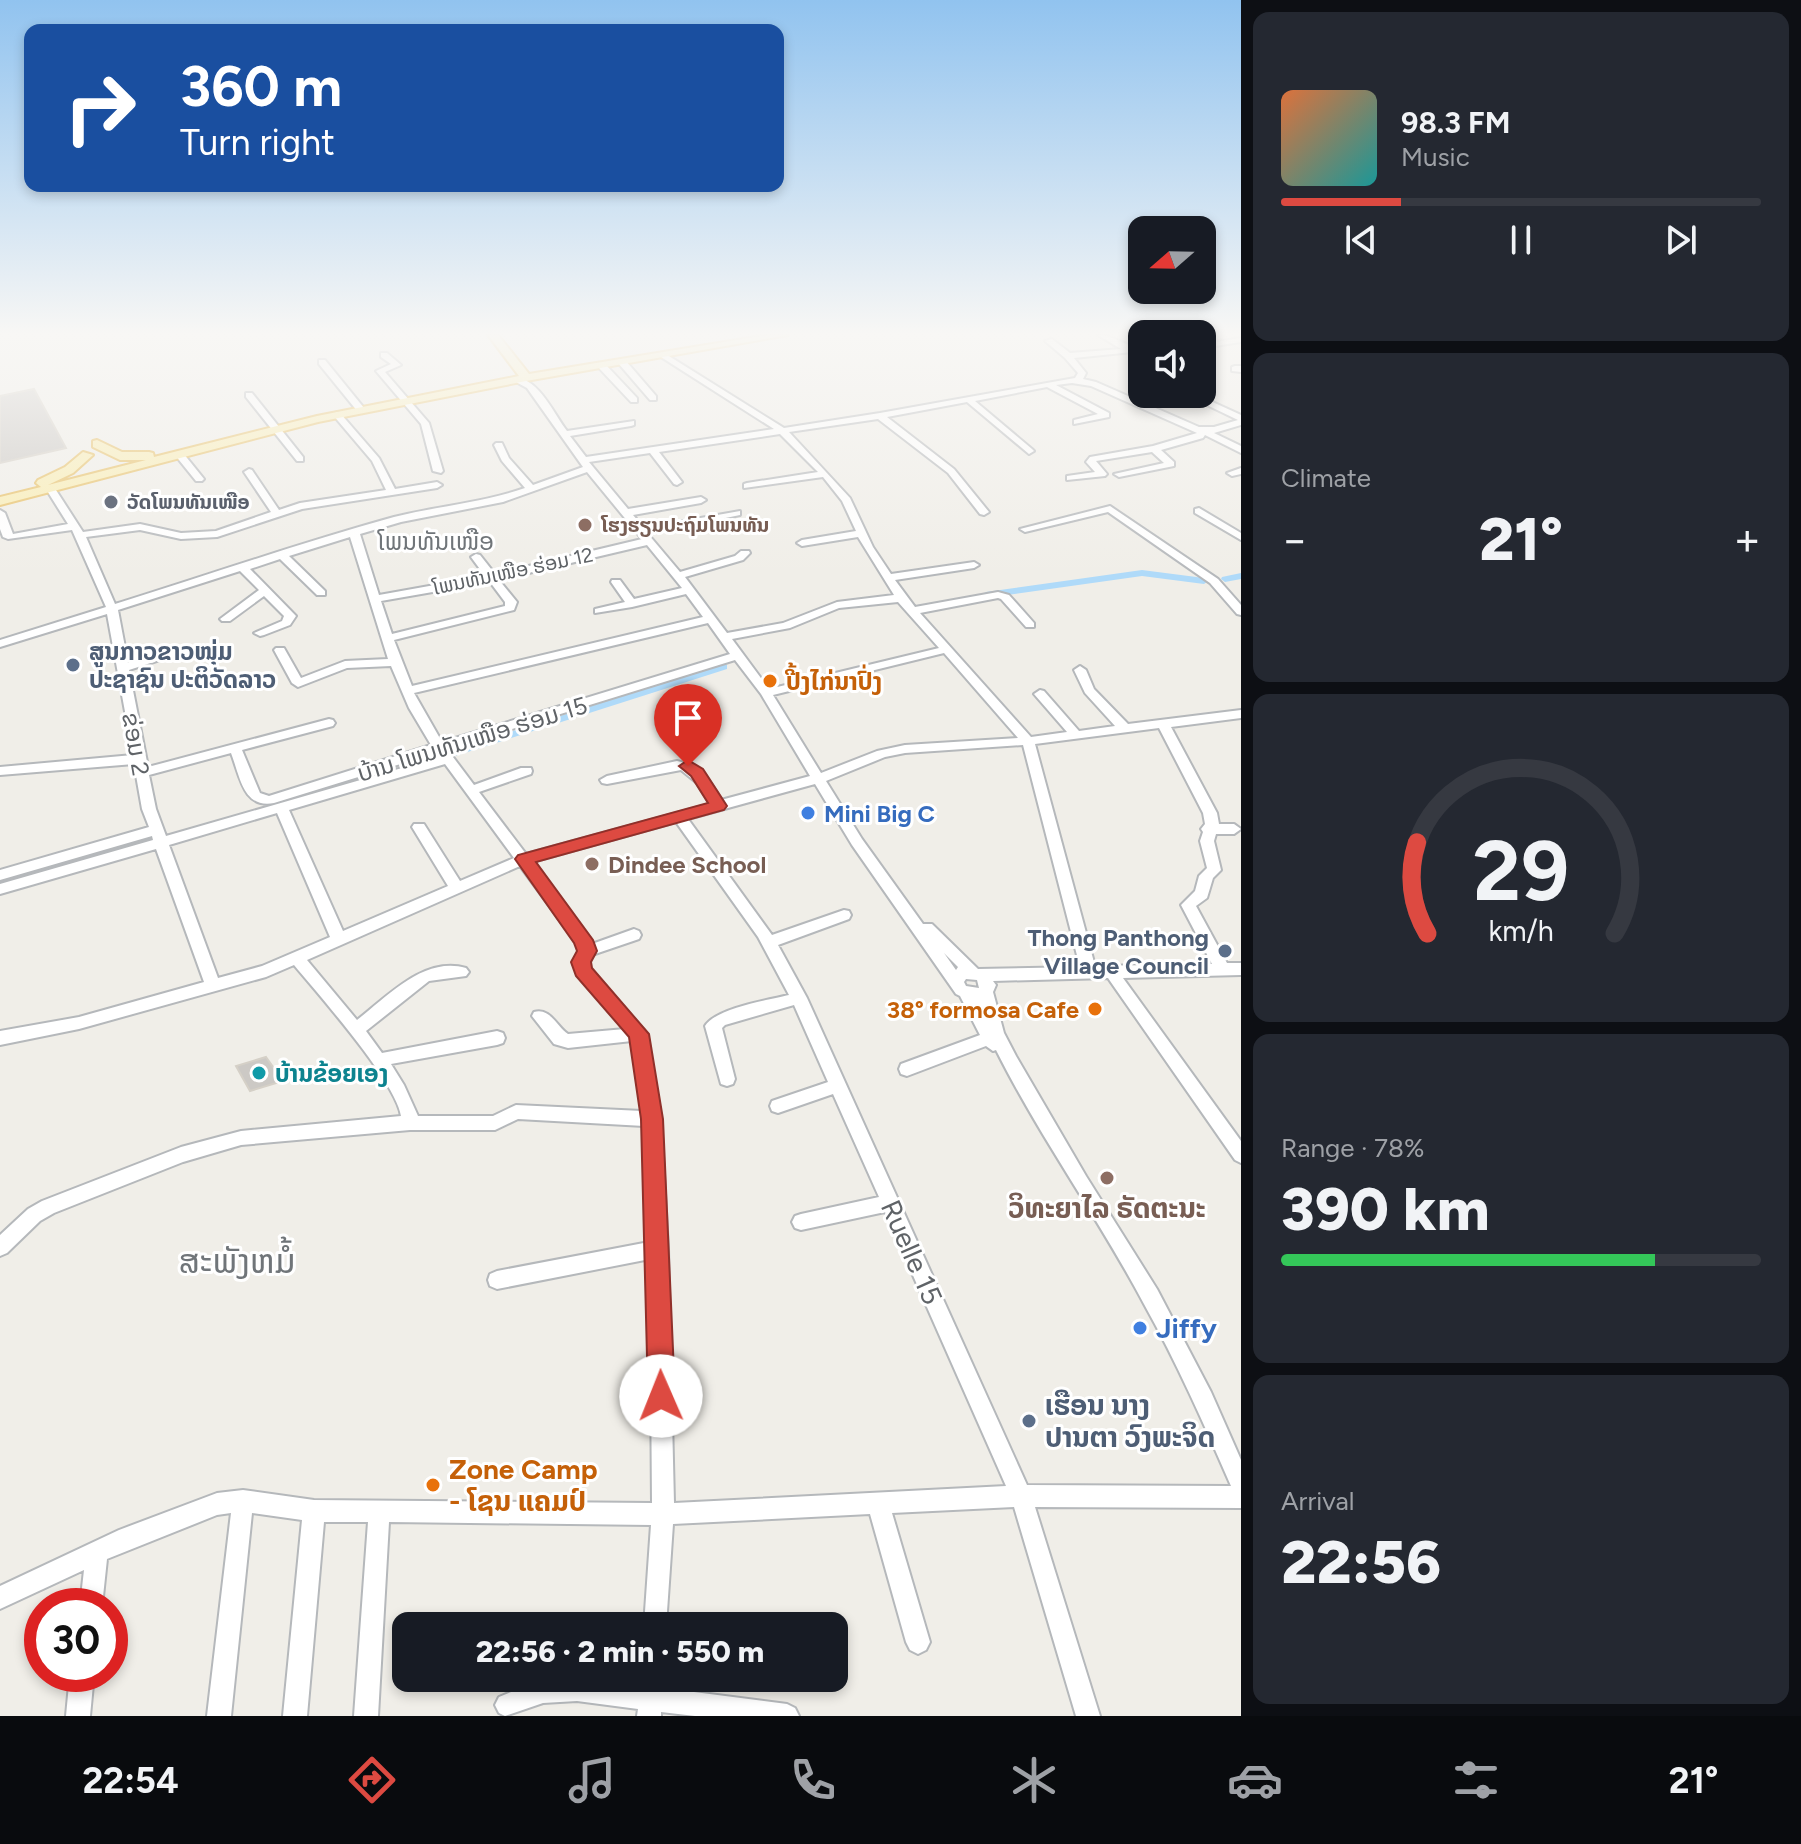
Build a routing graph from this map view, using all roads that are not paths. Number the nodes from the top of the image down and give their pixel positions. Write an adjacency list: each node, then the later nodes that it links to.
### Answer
1 (266, 415): 14 (street)
2 (337, 415): 14 (main road); 40 (street)
3 (419, 415): 28 (street)
4 (551, 415): 17 (street)
5 (759, 415): 15 (street)
6 (885, 415): 10 (street)
7 (987, 415): 23 (street)
8 (1106, 415): 12 (street)
9 (1164, 415): 16 (street)
10 (880, 416): 15 (street); 46 (street)
11 (1241, 420): 16 (street)
12 (1077, 422)
13 (631, 423): 17 (street)
14 (277, 428): 24 (main road); 26 (street)
15 (782, 430): 21 (street); 30 (street)
16 (1203, 431): 20 (street); 22 (street)
17 (565, 434): 27 (street)
18 (97, 444): 24 (main road)
19 (499, 445): 39 (street)
20 (1154, 449): 31 (street); 33 (street)
21 (653, 450): 27 (street); 35 (street)
22 (1241, 450)
23 (1030, 452)
24 (174, 454): 32 (main road); 34 (street)
25 (87, 455): 41 (main road)
26 (300, 459)
27 (586, 464): 39 (street); 48 (street)
28 (438, 471)
29 (249, 472): 45 (street)
30 (825, 474): 37 (street); 53 (street)
31 (1119, 474)
32 (97, 475): 38 (main road); 41 (main road)
33 (1070, 478)
34 (199, 479)
35 (677, 482)
36 (437, 485): 40 (street)
37 (747, 486)
38 (51, 489): 42 (main road); 51 (street, ຂ່ອມ 2)
39 (531, 489): 52 (street)
40 (391, 491): 45 (street)
41 (20, 492): 42 (main road)
42 (0, 499)
43 (701, 500): 48 (street)
44 (1199, 511): 55 (street)
45 (276, 512): 51 (street)
46 (984, 512)
47 (0, 513): 51 (street)
48 (625, 513): 54 (street)
49 (736, 513): 54 (street, ໂພນທັນເໜືອ ຮ່ອມ 12)
50 (1025, 529): 75 (street)
51 (78, 531): 72 (street, ຂ່ອມ 2)
52 (354, 532): 58 (street); 70 (street)
53 (861, 533): 56 (street); 64 (street)
54 (645, 537): 62 (street); 63 (street, ໂພນທັນເໜືອ ຮ່ອມ 12)
55 (1241, 537)
56 (802, 543)
57 (745, 553): 62 (street)
58 (282, 555): 61 (street); 68 (street)
59 (476, 557): 63 (street)
60 (974, 565): 64 (street)
61 (243, 568): 66 (street); 72 (street)
62 (678, 576): 67 (street)
63 (494, 578): 70 (street, ໂພນທັນເໜືອ ຮ່ອມ 12); 81 (street)
64 (889, 578): 69 (street)
65 (616, 582): 71 (street)
66 (266, 590): 76 (street); 79 (street)
67 (688, 590): 71 (street); 77 (street)
68 (321, 593)
69 (901, 598): 74 (street); 80 (street)
70 (376, 599): 81 (street)
71 (632, 604): 73 (street)
72 (112, 609): 82 (street); 88 (street, ຂ່ອມ 2)
73 (599, 611)
74 (913, 611): 78 (street); 84 (street)
75 (1241, 612)
76 (226, 619)
77 (711, 619): 80 (street); 90 (street)
78 (1030, 625)
79 (260, 633)
80 (725, 637): 86 (street)
81 (388, 638): 87 (street)
82 (0, 644)
83 (280, 650): 87 (street)
84 (944, 650): 91 (street); 98 (street)
85 (174, 652): 88 (street)
86 (738, 655): 91 (street); 100 (street, ບ້ານ ໂພນທັນເໜືອ ຮ່ອມ 15)
87 (395, 662): 90 (street)
88 (123, 668): 101 (street, ຂ່ອມ 2)
89 (1080, 670): 96 (street)
90 (407, 691): 100 (street)
91 (766, 693): 104 (street)
92 (1040, 694): 97 (street)
93 (1237, 719): 95 (street)
94 (329, 723): 99 (street)
95 (1163, 724): 96 (street); 111 (street)
96 (1125, 729): 97 (street)
97 (1077, 736): 98 (street)
98 (1028, 741): 104 (street); 129 (street)
99 (235, 748): 100 (street, ບ້ານ ໂພນທັນເໜືອ ຮ່ອມ 15); 101 (street)
100 (445, 754): 106 (street); 107 (street)
101 (141, 766): 102 (street); 113 (street, ຂ່ອມ 2)
102 (0, 771)
103 (526, 771): 106 (street)
104 (820, 778): 108 (street); 118 (street)
105 (607, 780): 108 (street)
106 (472, 790): 114 (street)
107 (281, 806): 113 (street); 121 (street)
108 (718, 806): 109 (street)
109 (679, 816): 114 (street); 122 (street, Ruelle 15)
110 (419, 827): 116 (street)
111 (1208, 829): 112 (street); 126 (street)
112 (1234, 829)
113 (158, 836): 115 (street); 117 (street); 131 (street, ຂ່ອມ 2)
114 (524, 859): 116 (street); 123 (street)
115 (0, 875)
116 (457, 888): 121 (street)
117 (0, 889)
118 (897, 896): 130 (street); 132 (street)
119 (844, 915): 122 (street)
120 (634, 935): 123 (street)
121 (339, 940): 124 (street)
122 (769, 942): 133 (street, Ruelle 15)
123 (587, 951): 136 (street)
124 (297, 959): 131 (street); 135 (street)
125 (1241, 969): 126 (street)
126 (1223, 970): 127 (street)
127 (1112, 971): 129 (street); 148 (street)
128 (461, 972): 135 (street)
129 (1089, 972): 130 (street)
130 (982, 982): 132 (street); 132 (street); 141 (street)
131 (213, 986): 137 (street)
132 (961, 988): 139 (street)
133 (799, 998): 143 (street); 144 (street, Ruelle 15)
134 (540, 1016): 136 (street)
135 (355, 1030): 140 (street)
136 (639, 1034): 146 (street)
137 (0, 1038)
138 (497, 1038): 140 (street)
139 (988, 1039): 141 (street); 142 (street)
140 (379, 1060): 147 (street)
141 (1010, 1061): 154 (street)
142 (907, 1069)
143 (727, 1079)
144 (838, 1085): 145 (street); 149 (street, Ruelle 15)
145 (778, 1106)
146 (652, 1119): 147 (street); 152 (street)
147 (410, 1123): 151 (street)
148 (1241, 1155)
149 (891, 1203): 150 (street); 155 (street, Ruelle 15)
150 (801, 1222)
151 (0, 1247)
152 (659, 1249): 153 (street); 161 (street)
153 (497, 1280)
154 (1241, 1485)
155 (1021, 1496): 156 (street); 158 (street); 175 (street, Ruelle 15)
156 (1241, 1497)
157 (243, 1501): 159 (street); 162 (street); 171 (street)
158 (878, 1503): 161 (street); 166 (street)
159 (314, 1511): 160 (street); 172 (street)
160 (379, 1512): 161 (street); 173 (street)
161 (663, 1514): 165 (street)
162 (97, 1551): 163 (street); 164 (street)
163 (93, 1588)
164 (0, 1598)
165 (656, 1612)
166 (918, 1642)
167 (80, 1692): 170 (street)
168 (650, 1697): 169 (street); 174 (street)
169 (507, 1705)
170 (78, 1716)
171 (219, 1716)
172 (295, 1716)
173 (366, 1716)
174 (787, 1716)
175 (1088, 1716)

